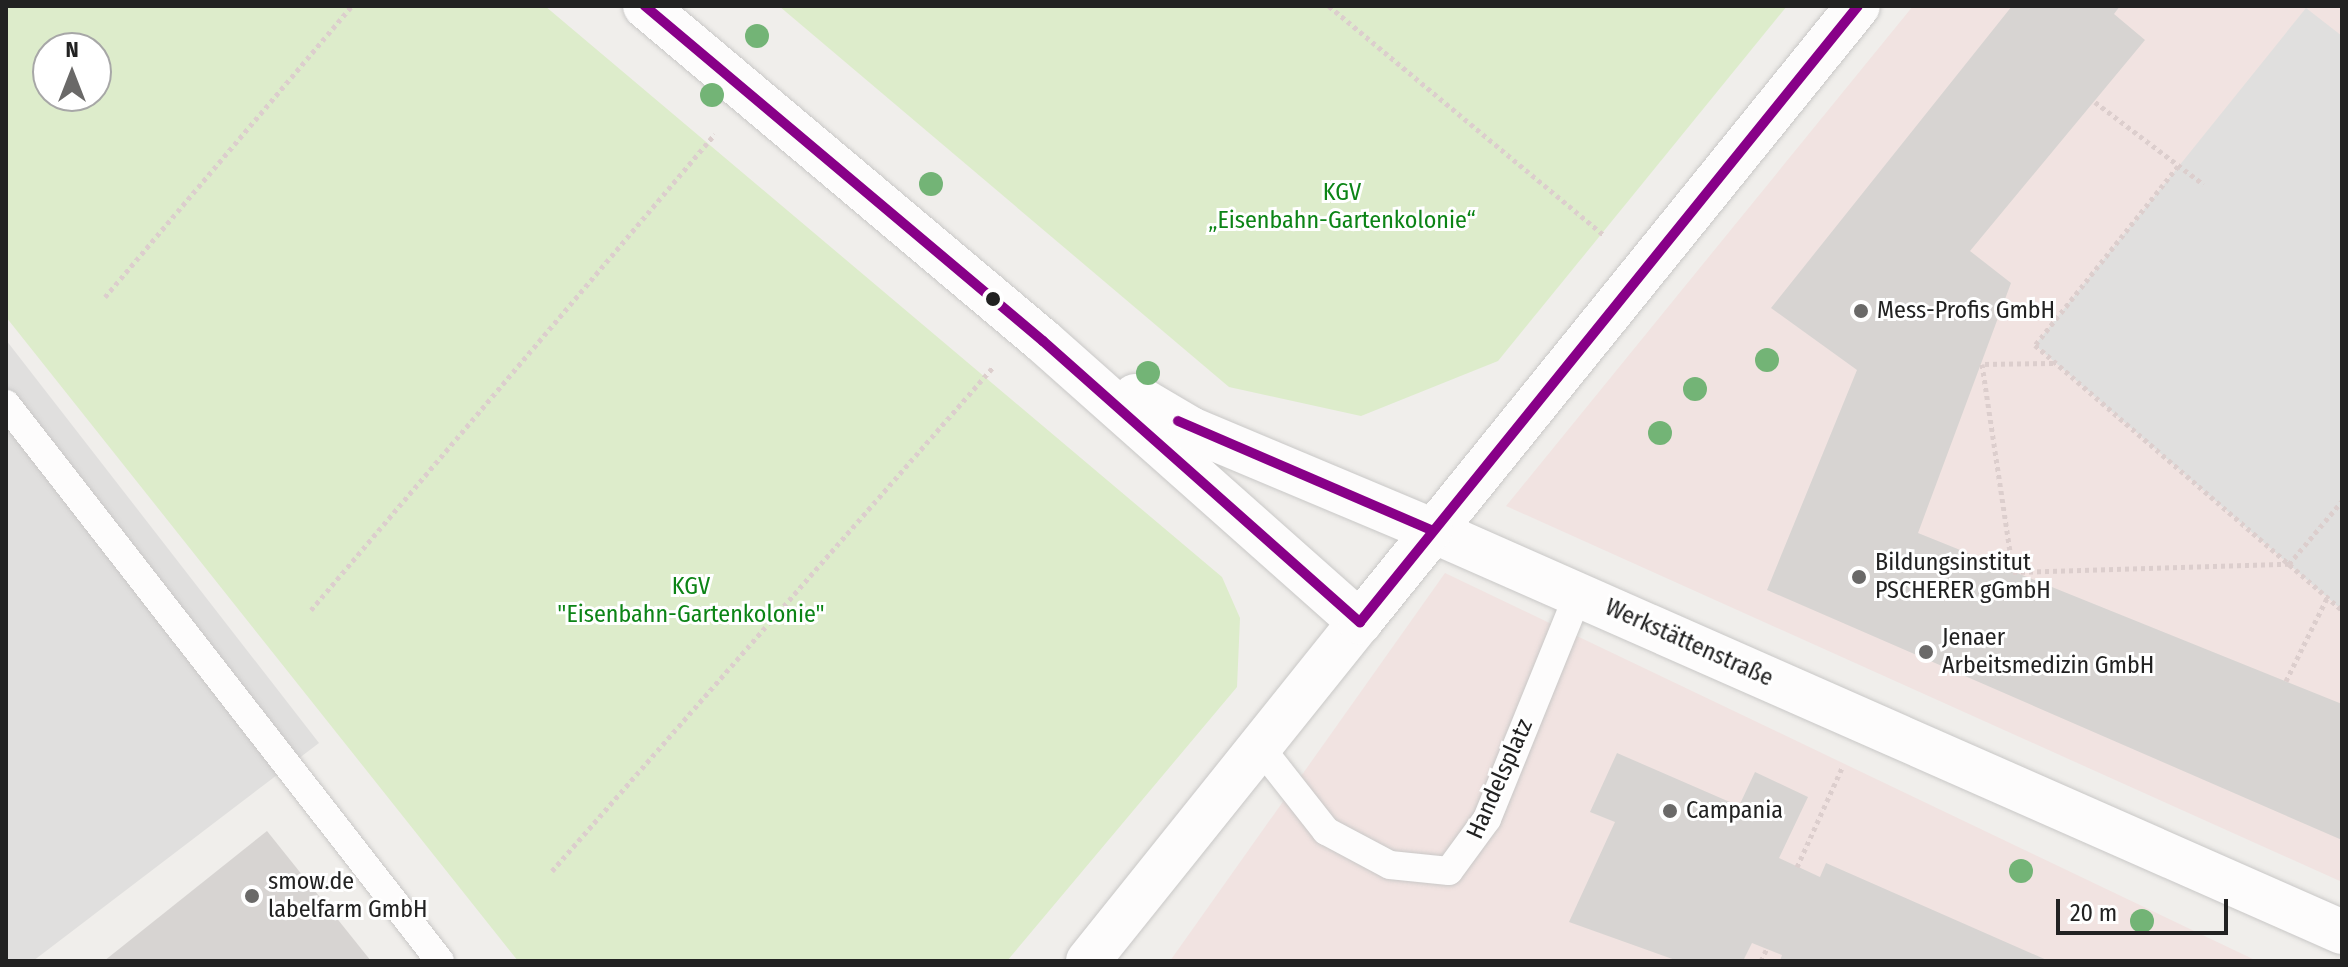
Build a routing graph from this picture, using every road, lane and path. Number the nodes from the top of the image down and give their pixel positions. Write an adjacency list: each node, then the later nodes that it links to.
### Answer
1 (352, 6): 10 (path)
2 (645, 6): 11 (street, Werkstättenstraße)
3 (1329, 6): 9 (path)
4 (1858, 6): 16 (street)
5 (2095, 102): 7 (path)
6 (715, 134): 20 (path)
7 (2178, 166): 8 (path); 17 (path)
8 (2203, 184)
9 (1612, 241)
10 (105, 297)
11 (1043, 341): 16 (street, Werkstättenstraße); 22 (street, Werkstättenstraße)
12 (2053, 363): 17 (path)
13 (994, 366): 27 (path)
14 (6, 404): 30 (lane)
15 (2342, 501): 17 (path)
16 (1431, 530): 18 (street, Werkstättenstraße); 22 (street)
17 (2289, 564): 19 (path)
18 (1578, 595): 24 (street, Werkstättenstraße); 25 (lane, Handelsplatz)
19 (2327, 598): 21 (path); 23 (path)
20 (311, 610)
21 (2342, 610)
22 (1360, 622): 25 (street)
23 (2286, 681)
24 (1864, 720): 26 (path); 28 (street, Werkstättenstraße)
25 (1260, 747): 31 (street)
26 (1797, 867)
27 (552, 871)
28 (2342, 932)
29 (1767, 948): 32 (path)
30 (440, 961)
31 (1088, 961)
32 (1761, 961)

